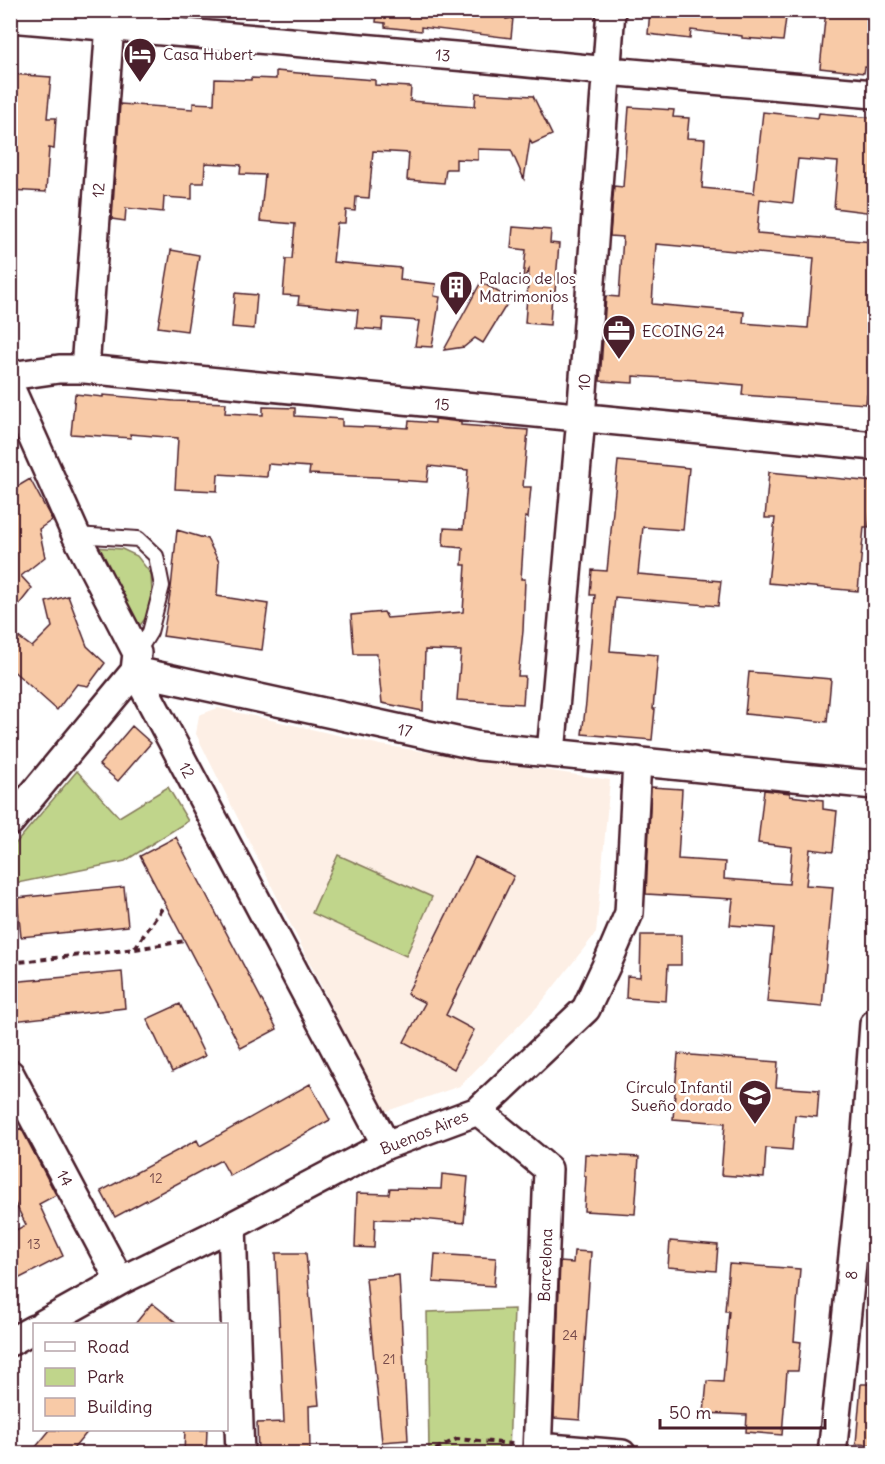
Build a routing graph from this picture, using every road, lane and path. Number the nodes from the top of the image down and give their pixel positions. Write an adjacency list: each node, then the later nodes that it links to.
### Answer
1 (611, 10): 4 (street, 10)
2 (10, 18): 3 (street, 13)
3 (110, 18): 4 (street, 13); 6 (street, 12)
4 (608, 71): 5 (street, 13); 9 (street, 10)
5 (874, 94)
6 (85, 369): 7 (street, 15); 9 (street, 15)
7 (10, 376)
8 (10, 387): 11 (street, 12)
9 (581, 418): 10 (street, 15); 13 (street, 10)
10 (874, 446)
11 (76, 535): 12 (street, 12); 12 (lane)
12 (136, 662): 13 (street, 17); 16 (street); 25 (street, 12)
13 (551, 753): 14 (street, 17)
14 (637, 761): 15 (street, 17); 23 (street, Buenos Aires)
15 (874, 785)
16 (10, 822)
17 (165, 904): 19 (path)
18 (185, 941): 19 (path)
19 (135, 949): 20 (path)
20 (10, 963)
21 (874, 1024): 24 (street, 8)
22 (10, 1074): 27 (street, 14)
23 (478, 1111): 25 (street, Buenos Aires); 31 (street, Barcelona)
24 (870, 1132): 35 (street, 8)
25 (386, 1145): 26 (street, Buenos Aires)
26 (232, 1226): 27 (street, Buenos Aires); 32 (street)
27 (120, 1281): 28 (street, Buenos Aires)
28 (45, 1323)
29 (33, 1330): 30 (street)
30 (10, 1342)
31 (537, 1450): 33 (path); 34 (street)
32 (240, 1454)
33 (426, 1454)
34 (622, 1454)
35 (832, 1454)

